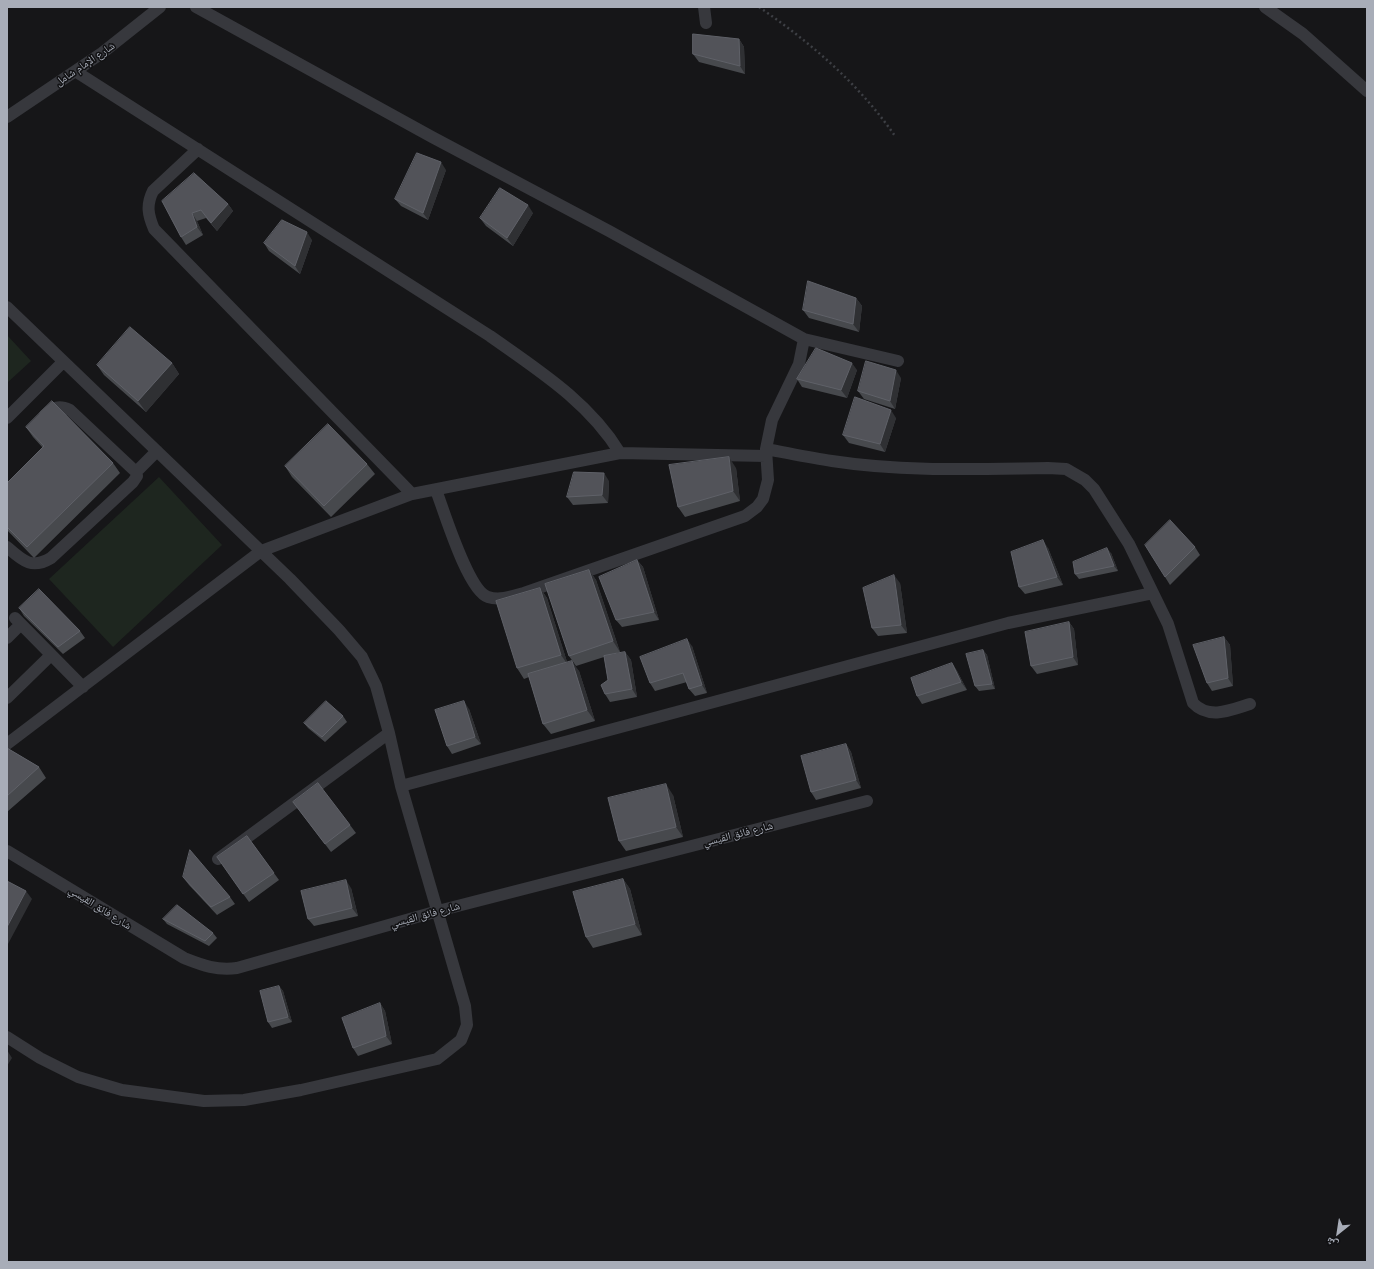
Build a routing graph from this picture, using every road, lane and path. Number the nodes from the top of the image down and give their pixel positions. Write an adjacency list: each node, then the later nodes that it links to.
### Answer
1 (160, 7): 7 (street, شارع الإمام شامل)
2 (196, 7): 13 (street)
3 (704, 7): 6 (street)
4 (759, 7): 10 (path)
5 (1264, 7): 8 (street)
6 (706, 23)
7 (75, 71): 9 (street, شارع الإمام شامل); 11 (street)
8 (1367, 91)
9 (7, 117)
10 (895, 136)
11 (198, 149): 19 (street); 23 (street)
12 (7, 307): 15 (street)
13 (804, 339): 14 (street); 20 (street)
14 (898, 361)
15 (63, 362): 16 (street); 18 (street)
16 (7, 418)
17 (34, 425): 21 (street)
18 (157, 451): 21 (street); 25 (street)
19 (620, 453): 20 (street); 22 (street)
20 (766, 453): 22 (street); 26 (street)
21 (136, 472): 24 (street)
22 (436, 490): 23 (street)
23 (412, 494): 25 (street)
24 (7, 547)
25 (261, 551): 29 (street); 32 (street)
26 (1153, 593): 31 (street); 34 (street)
27 (7, 638): 28 (street)
28 (51, 655): 29 (street); 30 (street)
29 (83, 687): 33 (street)
30 (7, 698)
31 (1250, 704)
32 (389, 733): 34 (street); 37 (street)
33 (7, 744)
34 (402, 786): 38 (street)
35 (867, 801): 38 (street, شارع فائق القيسي)
36 (7, 851): 38 (street, شارع فائق القيسي)
37 (218, 859)
38 (438, 911): 39 (street)
39 (7, 1037)

